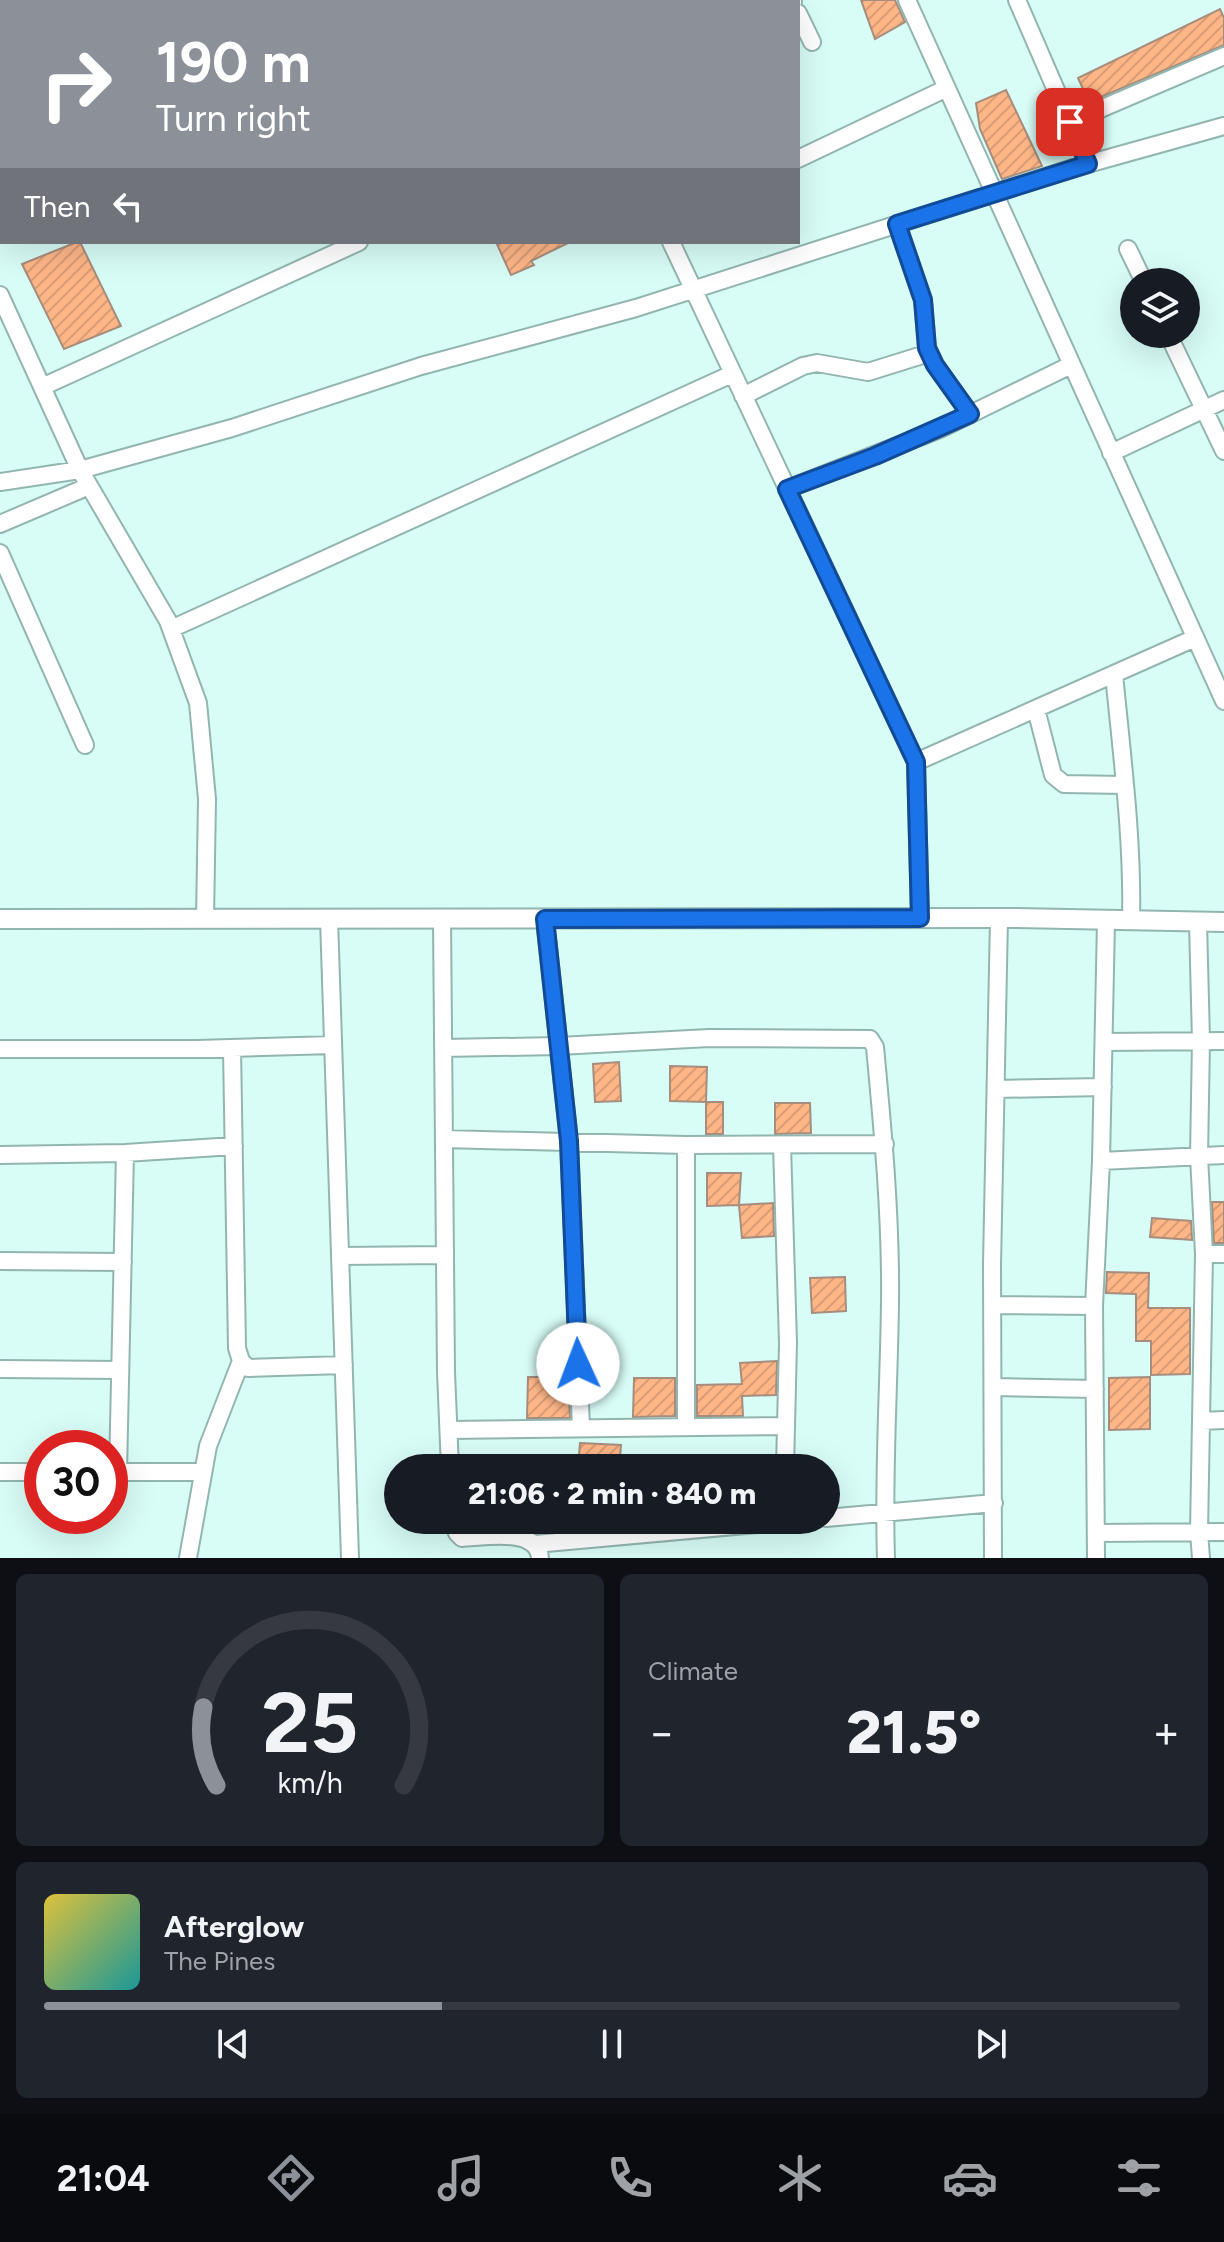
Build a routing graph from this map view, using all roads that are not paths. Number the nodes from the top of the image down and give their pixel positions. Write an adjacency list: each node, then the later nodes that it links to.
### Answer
1 (907, 0): 6 (street)
2 (1017, 0): 7 (street)
3 (800, 17): 4 (street)
4 (812, 42)
5 (1224, 56): 7 (street)
6 (947, 88): 9 (street); 11 (street)
7 (1070, 122): 10 (street)
8 (1224, 126): 10 (street)
9 (800, 158)
10 (1088, 164): 11 (street)
11 (995, 193): 12 (street); 21 (street)
12 (897, 224): 17 (street); 20 (street)
13 (352, 244): 23 (street)
14 (672, 244): 17 (street)
15 (1128, 249): 16 (street)
16 (1137, 268)
17 (693, 290): 22 (street); 30 (street)
18 (0, 295): 23 (street)
19 (1174, 348): 26 (street)
20 (929, 353): 24 (street); 27 (street)
21 (1071, 365): 27 (street); 29 (street)
22 (732, 374): 24 (street); 36 (street)
23 (42, 387): 30 (street)
24 (743, 396): 33 (street)
25 (1224, 400): 26 (street)
26 (1203, 410): 28 (street); 29 (street)
27 (970, 414): 33 (street)
28 (1224, 451)
29 (1111, 453): 37 (street)
30 (80, 470): 31 (street); 32 (street)
31 (0, 482)
32 (89, 486): 34 (street); 36 (street)
33 (787, 489): 42 (street)
34 (0, 524)
35 (0, 553): 41 (street)
36 (171, 629): 47 (street)
37 (1195, 638): 38 (street); 39 (street)
38 (1114, 674): 40 (street); 43 (street)
39 (1224, 701)
40 (1036, 709): 42 (street); 43 (street)
41 (85, 745)
42 (916, 762): 44 (street)
43 (1125, 785): 52 (street)
44 (920, 918): 45 (street); 50 (street)
45 (999, 918): 51 (street); 64 (street)
46 (0, 919): 47 (street)
47 (205, 919): 48 (street)
48 (329, 919): 49 (street); 58 (street)
49 (442, 919): 50 (street); 61 (street)
50 (545, 919): 59 (street)
51 (1106, 921): 52 (street); 57 (street)
52 (1131, 921): 53 (street)
53 (1198, 922): 54 (street); 55 (street)
54 (1224, 922)
55 (1201, 1041): 56 (street); 57 (street); 74 (street)
56 (1224, 1041)
57 (1104, 1042): 63 (street)
58 (333, 1045): 60 (street); 79 (street)
59 (559, 1046): 61 (street); 66 (street); 67 (street)
60 (232, 1048): 62 (street); 70 (street)
61 (443, 1048): 65 (street)
62 (0, 1049)
63 (1103, 1087): 64 (street); 75 (street)
64 (996, 1089): 82 (street)
65 (444, 1139): 66 (street); 78 (street)
66 (569, 1141): 68 (street); 94 (street)
67 (885, 1144): 69 (street); 104 (street)
68 (686, 1145): 69 (street); 93 (street)
69 (782, 1145): 92 (street)
70 (234, 1146): 71 (street); 84 (street)
71 (125, 1153): 72 (street); 81 (street)
72 (0, 1155)
73 (1224, 1155): 74 (street)
74 (1199, 1156): 75 (street); 76 (street)
75 (1101, 1161): 83 (street)
76 (1204, 1254): 77 (street); 91 (street)
77 (1224, 1254)
78 (445, 1255): 79 (street); 96 (street)
79 (340, 1256): 85 (street)
80 (0, 1261): 81 (street)
81 (123, 1262): 87 (street)
82 (993, 1305): 83 (street); 88 (street)
83 (1094, 1306): 89 (street)
84 (241, 1361): 85 (street); 102 (street)
85 (344, 1365): 113 (street)
86 (0, 1369): 87 (street)
87 (120, 1370): 95 (street)
88 (993, 1387): 89 (street); 103 (street)
89 (1095, 1389): 108 (street)
90 (1224, 1420): 91 (street)
91 (1201, 1421): 106 (street)
92 (786, 1426): 93 (street); 98 (street)
93 (686, 1427): 94 (street)
94 (581, 1428): 96 (street)
95 (116, 1430)
96 (449, 1430): 97 (street)
97 (450, 1454)
98 (785, 1454)
99 (0, 1472): 100 (street)
100 (24, 1472)
101 (128, 1472): 102 (street)
102 (202, 1472): 112 (street)
103 (994, 1503): 104 (street); 115 (street)
104 (885, 1513): 105 (street); 114 (street)
105 (840, 1517)
106 (1199, 1532): 107 (street); 108 (street); 117 (street)
107 (1224, 1532)
108 (1096, 1533): 116 (street)
109 (458, 1534): 111 (street)
110 (676, 1534): 111 (street)
111 (538, 1551)
112 (188, 1558)
113 (350, 1558)
114 (886, 1558)
115 (993, 1558)
116 (1096, 1558)
117 (1201, 1558)

